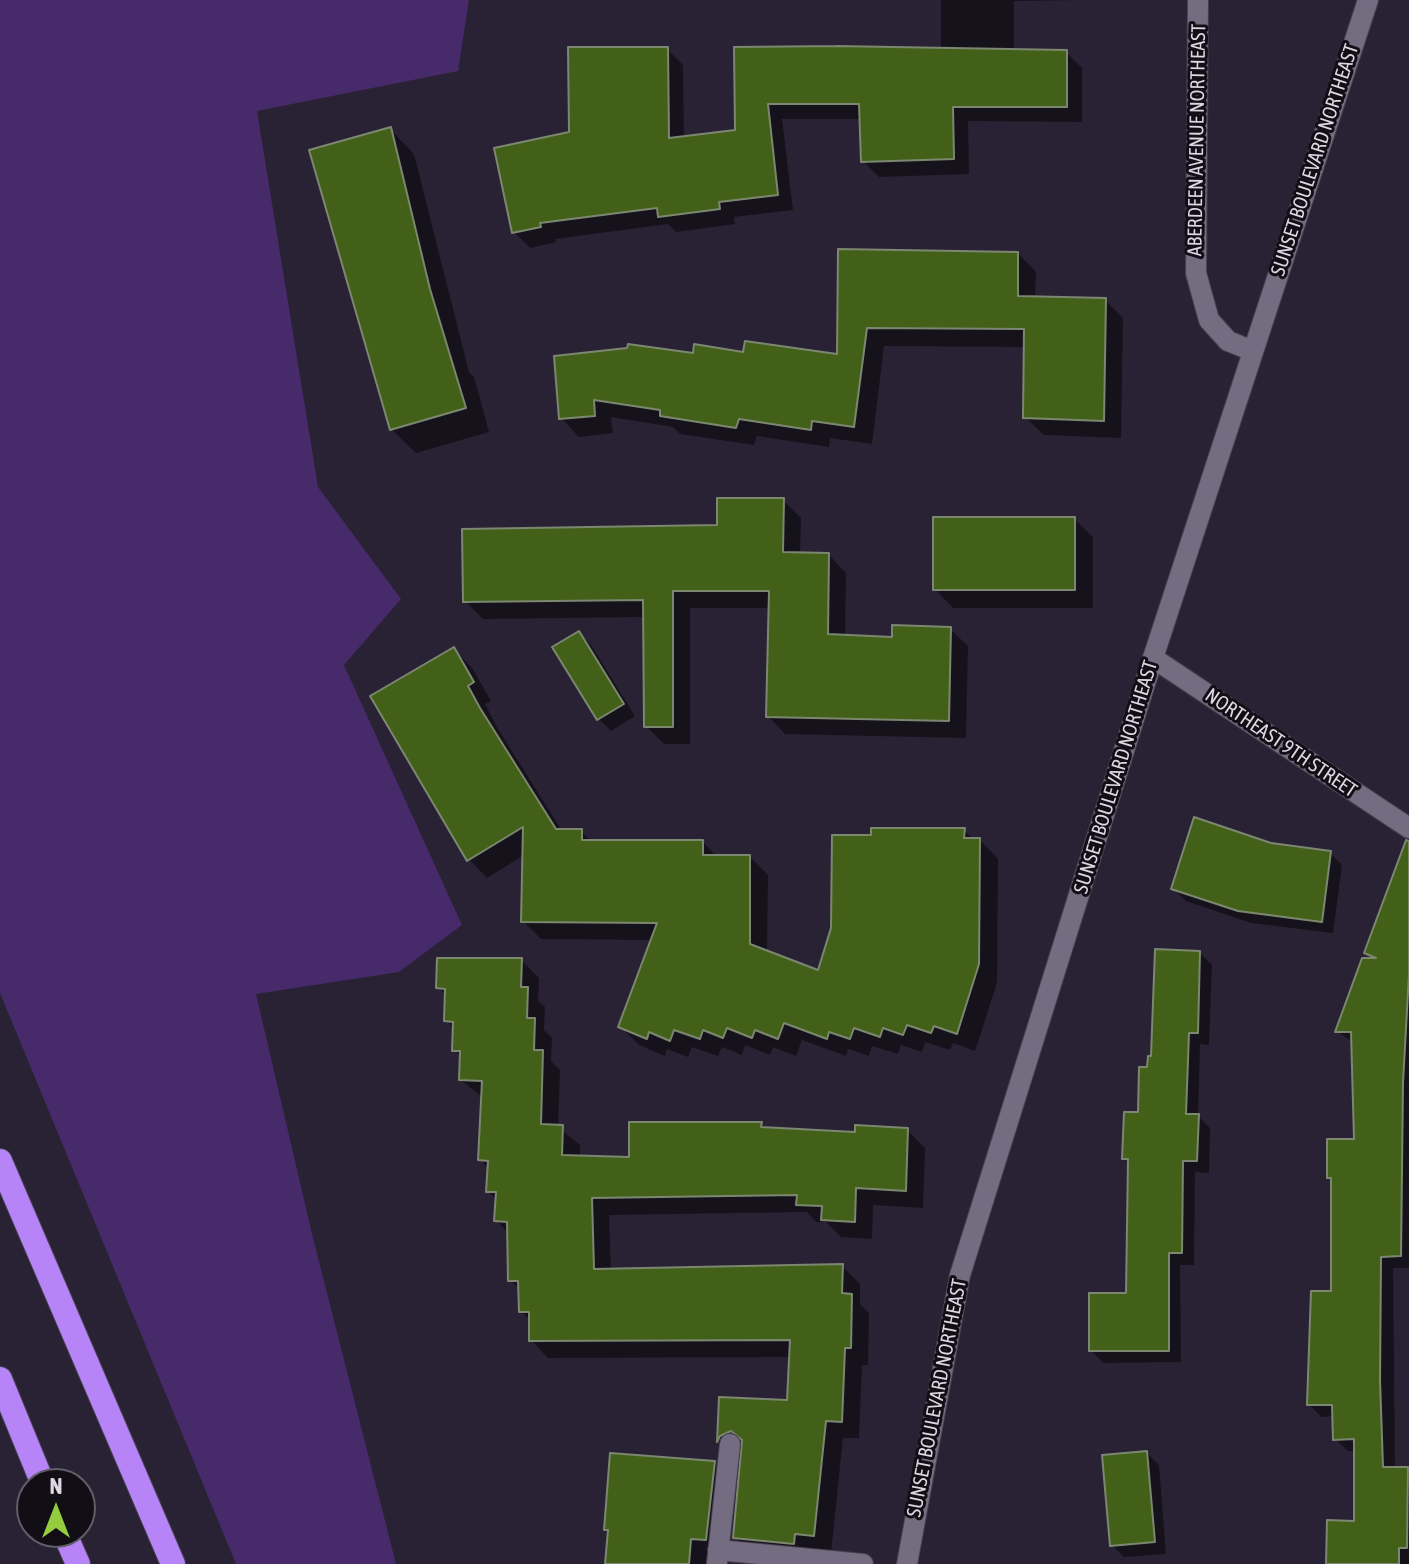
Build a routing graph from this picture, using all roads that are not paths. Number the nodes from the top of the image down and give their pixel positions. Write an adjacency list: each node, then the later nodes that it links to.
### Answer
1 (1198, 0): 3 (main road, ABERDEEN AVENUE NORTHEAST)
2 (1368, 0): 3 (main road, SUNSET BOULEVARD NORTHEAST)
3 (1253, 351): 4 (main road, SUNSET BOULEVARD NORTHEAST)
4 (1153, 658): 5 (main road, NORTHEAST 9TH STREET); 13 (main road, SUNSET BOULEVARD NORTHEAST)
5 (1409, 828)
6 (0, 1161): 11 (highway)
7 (0, 1379): 9 (highway)
8 (730, 1444): 10 (main road)
9 (36, 1468)
10 (717, 1557): 12 (main road)
11 (173, 1564)
12 (863, 1564)
13 (907, 1564)

